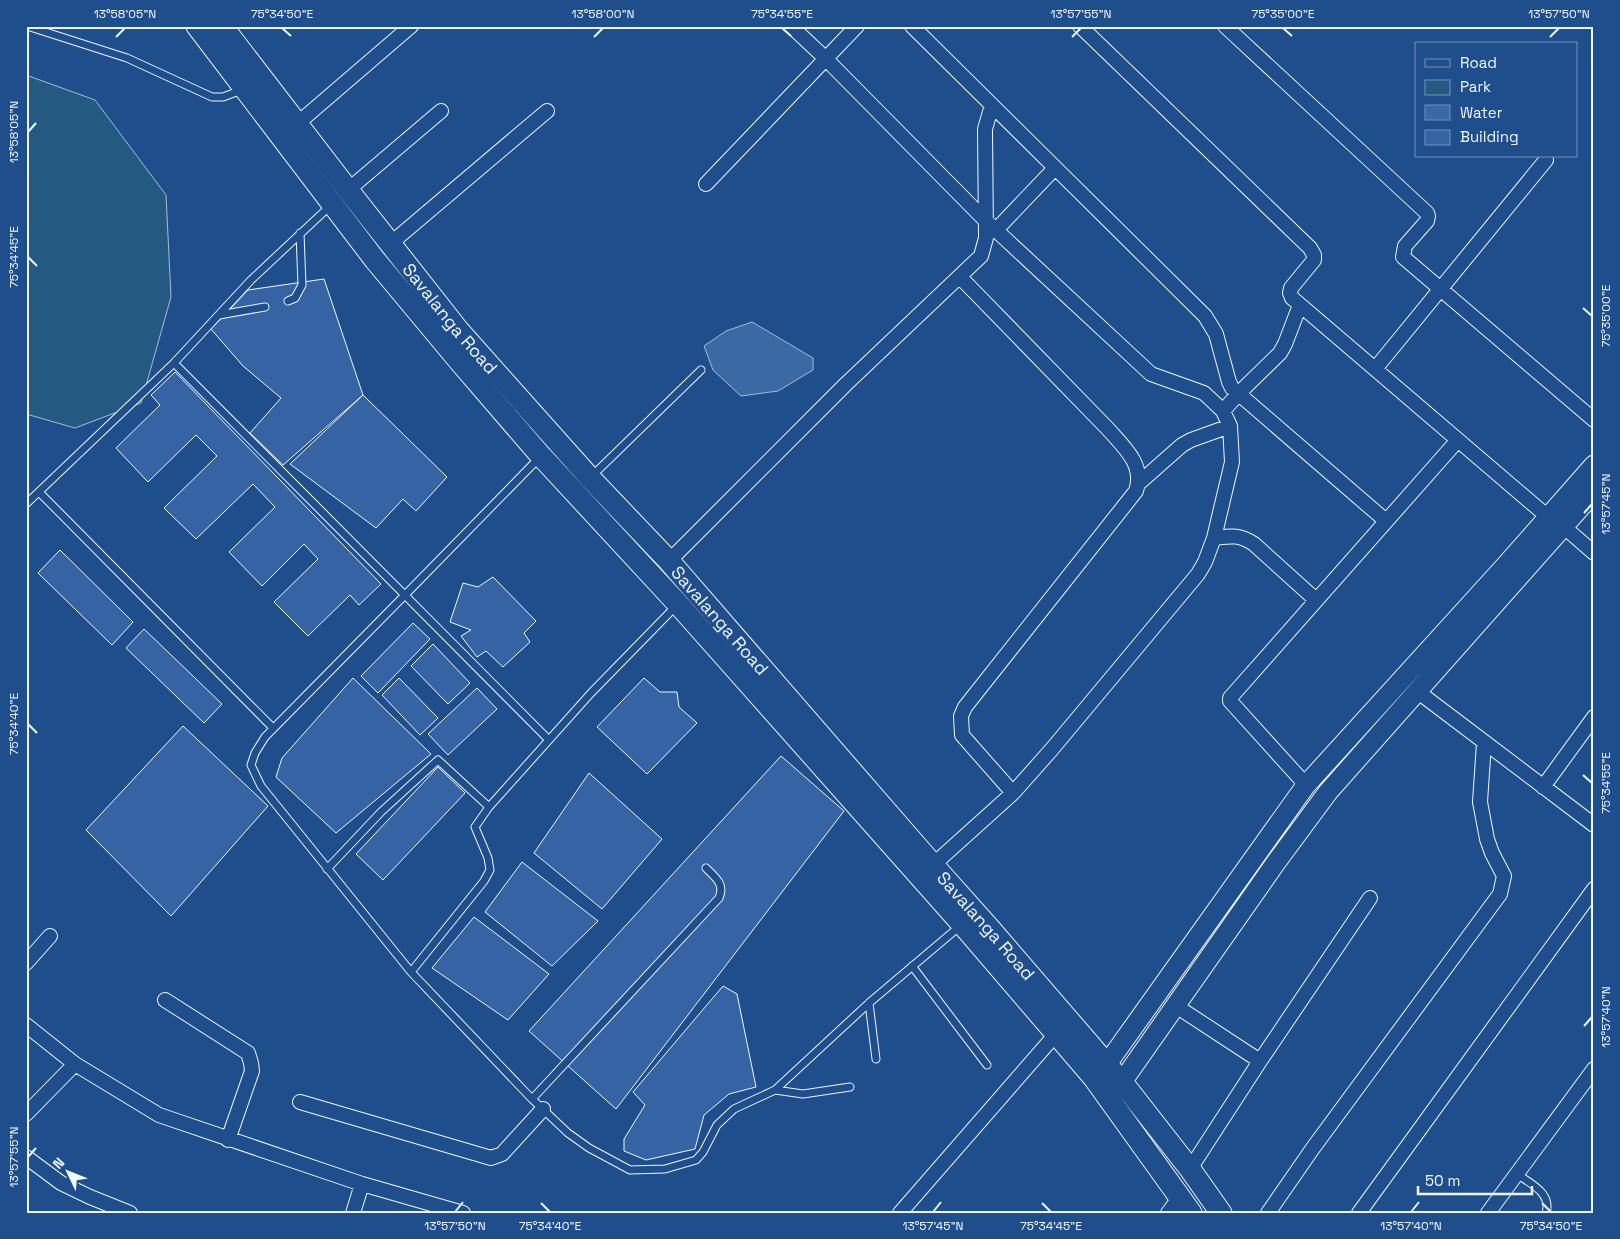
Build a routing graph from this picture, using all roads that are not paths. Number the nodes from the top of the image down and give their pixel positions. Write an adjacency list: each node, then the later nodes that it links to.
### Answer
1 (27, 26): 11 (lane)
2 (197, 26): 11 (main road, Savalanga Road)
3 (222, 26): 15 (main road, Savalanga Road)
4 (411, 26): 15 (street)
5 (791, 26): 10 (street)
6 (856, 26): 10 (street)
7 (912, 26): 12 (street)
8 (1080, 26): 27 (street)
9 (1225, 26): 25 (street)
10 (825, 58): 18 (street); 20 (street)
11 (245, 89): 19 (main road, Savalanga Road)
12 (992, 105): 17 (street); 20 (street)
13 (441, 110): 19 (street)
14 (547, 111): 23 (street)
15 (297, 124): 19 (main road, Savalanga Road)
16 (1546, 160): 25 (street)
17 (1055, 168): 21 (street); 33 (street)
18 (706, 184)
19 (340, 197): 22 (lane); 23 (main road, Savalanga Road); 38 (main road, Savalanga Road)
20 (985, 220): 21 (street); 24 (street)
21 (996, 230): 34 (street)
22 (300, 233): 26 (lane); 29 (lane)
23 (390, 244): 38 (main road, Savalanga Road)
24 (960, 277): 41 (street); 49 (street)
25 (1441, 288): 31 (street); 35 (street)
26 (288, 301)
27 (1300, 305): 31 (street); 33 (street)
28 (265, 307): 29 (lane)
29 (219, 316): 30 (lane)
30 (174, 363): 42 (lane); 50 (lane)
31 (1375, 369): 37 (street)
32 (701, 370): 40 (lane)
33 (1238, 394): 34 (street); 45 (street)
34 (1223, 410): 36 (street)
35 (1594, 420)
36 (1230, 426): 41 (street); 47 (street)
37 (1458, 440): 45 (street); 46 (street)
38 (549, 449): 40 (main road, Savalanga Road); 50 (lane); 52 (main road, Savalanga Road)
39 (1594, 464): 46 (street)
40 (590, 478): 49 (main road, Savalanga Road)
41 (1139, 483): 60 (street)
42 (39, 492): 44 (lane); 55 (lane)
43 (1594, 492): 46 (street)
44 (26, 504)
45 (1386, 521): 51 (street)
46 (1556, 522): 48 (street); 53 (street); 58 (street)
47 (1214, 538): 51 (street); 60 (street)
48 (1594, 554)
49 (669, 561): 63 (main road, Savalanga Road)
50 (406, 595): 55 (lane); 56 (lane)
51 (1316, 600): 58 (street)
52 (678, 604): 56 (lane); 68 (main road, Savalanga Road)
53 (1418, 691): 57 (street); 75 (street)
54 (1594, 717): 59 (street)
55 (273, 728): 65 (lane)
56 (549, 740): 61 (lane)
57 (1484, 743): 59 (street); 104 (street)
58 (1306, 785): 83 (street)
59 (1543, 787): 62 (street)
60 (1013, 793): 63 (street)
61 (489, 807): 65 (lane); 72 (lane)
62 (1594, 825)
63 (933, 865): 68 (main road, Savalanga Road)
64 (706, 868): 88 (lane)
65 (327, 869): 72 (lane)
66 (1594, 889): 105 (street)
67 (1370, 898): 79 (street)
68 (969, 918): 71 (lane); 77 (main road, Savalanga Road); 83 (main road, Savalanga Road)
69 (50, 936): 70 (street)
70 (26, 963)
71 (912, 966): 74 (lane); 81 (lane)
72 (411, 972): 88 (lane)
73 (165, 1000): 92 (street)
74 (869, 1002): 78 (lane); 86 (lane)
75 (1176, 1006): 79 (street); 84 (street)
76 (26, 1025): 80 (street)
77 (1056, 1034): 83 (main road, Savalanga Road); 102 (street)
78 (876, 1059)
79 (1260, 1061): 94 (street)
80 (75, 1064): 91 (street); 92 (street)
81 (987, 1064)
82 (1594, 1069): 95 (street)
83 (1100, 1071): 84 (main road, Savalanga Road); 87 (main road, Savalanga Road)
84 (1122, 1082): 87 (street); 94 (main road, Savalanga Road)
85 (850, 1087): 86 (lane)
86 (775, 1090): 90 (lane)
87 (1108, 1098): 97 (main road, Savalanga Road)
88 (532, 1099): 90 (lane)
89 (300, 1102): 90 (street)
90 (543, 1109)
91 (26, 1114)
92 (228, 1140): 96 (street)
93 (26, 1157): 98 (street)
94 (1190, 1170): 103 (main road, Savalanga Road)
95 (1517, 1174): 106 (street); 107 (lane)
96 (362, 1184): 100 (street); 101 (street)
97 (1180, 1208)
98 (112, 1209): 99 (street)
99 (130, 1213)
100 (353, 1213)
101 (463, 1213)
102 (900, 1213)
103 (1221, 1213)
104 (1268, 1213)
105 (1359, 1213)
106 (1488, 1213)
107 (1546, 1213)

